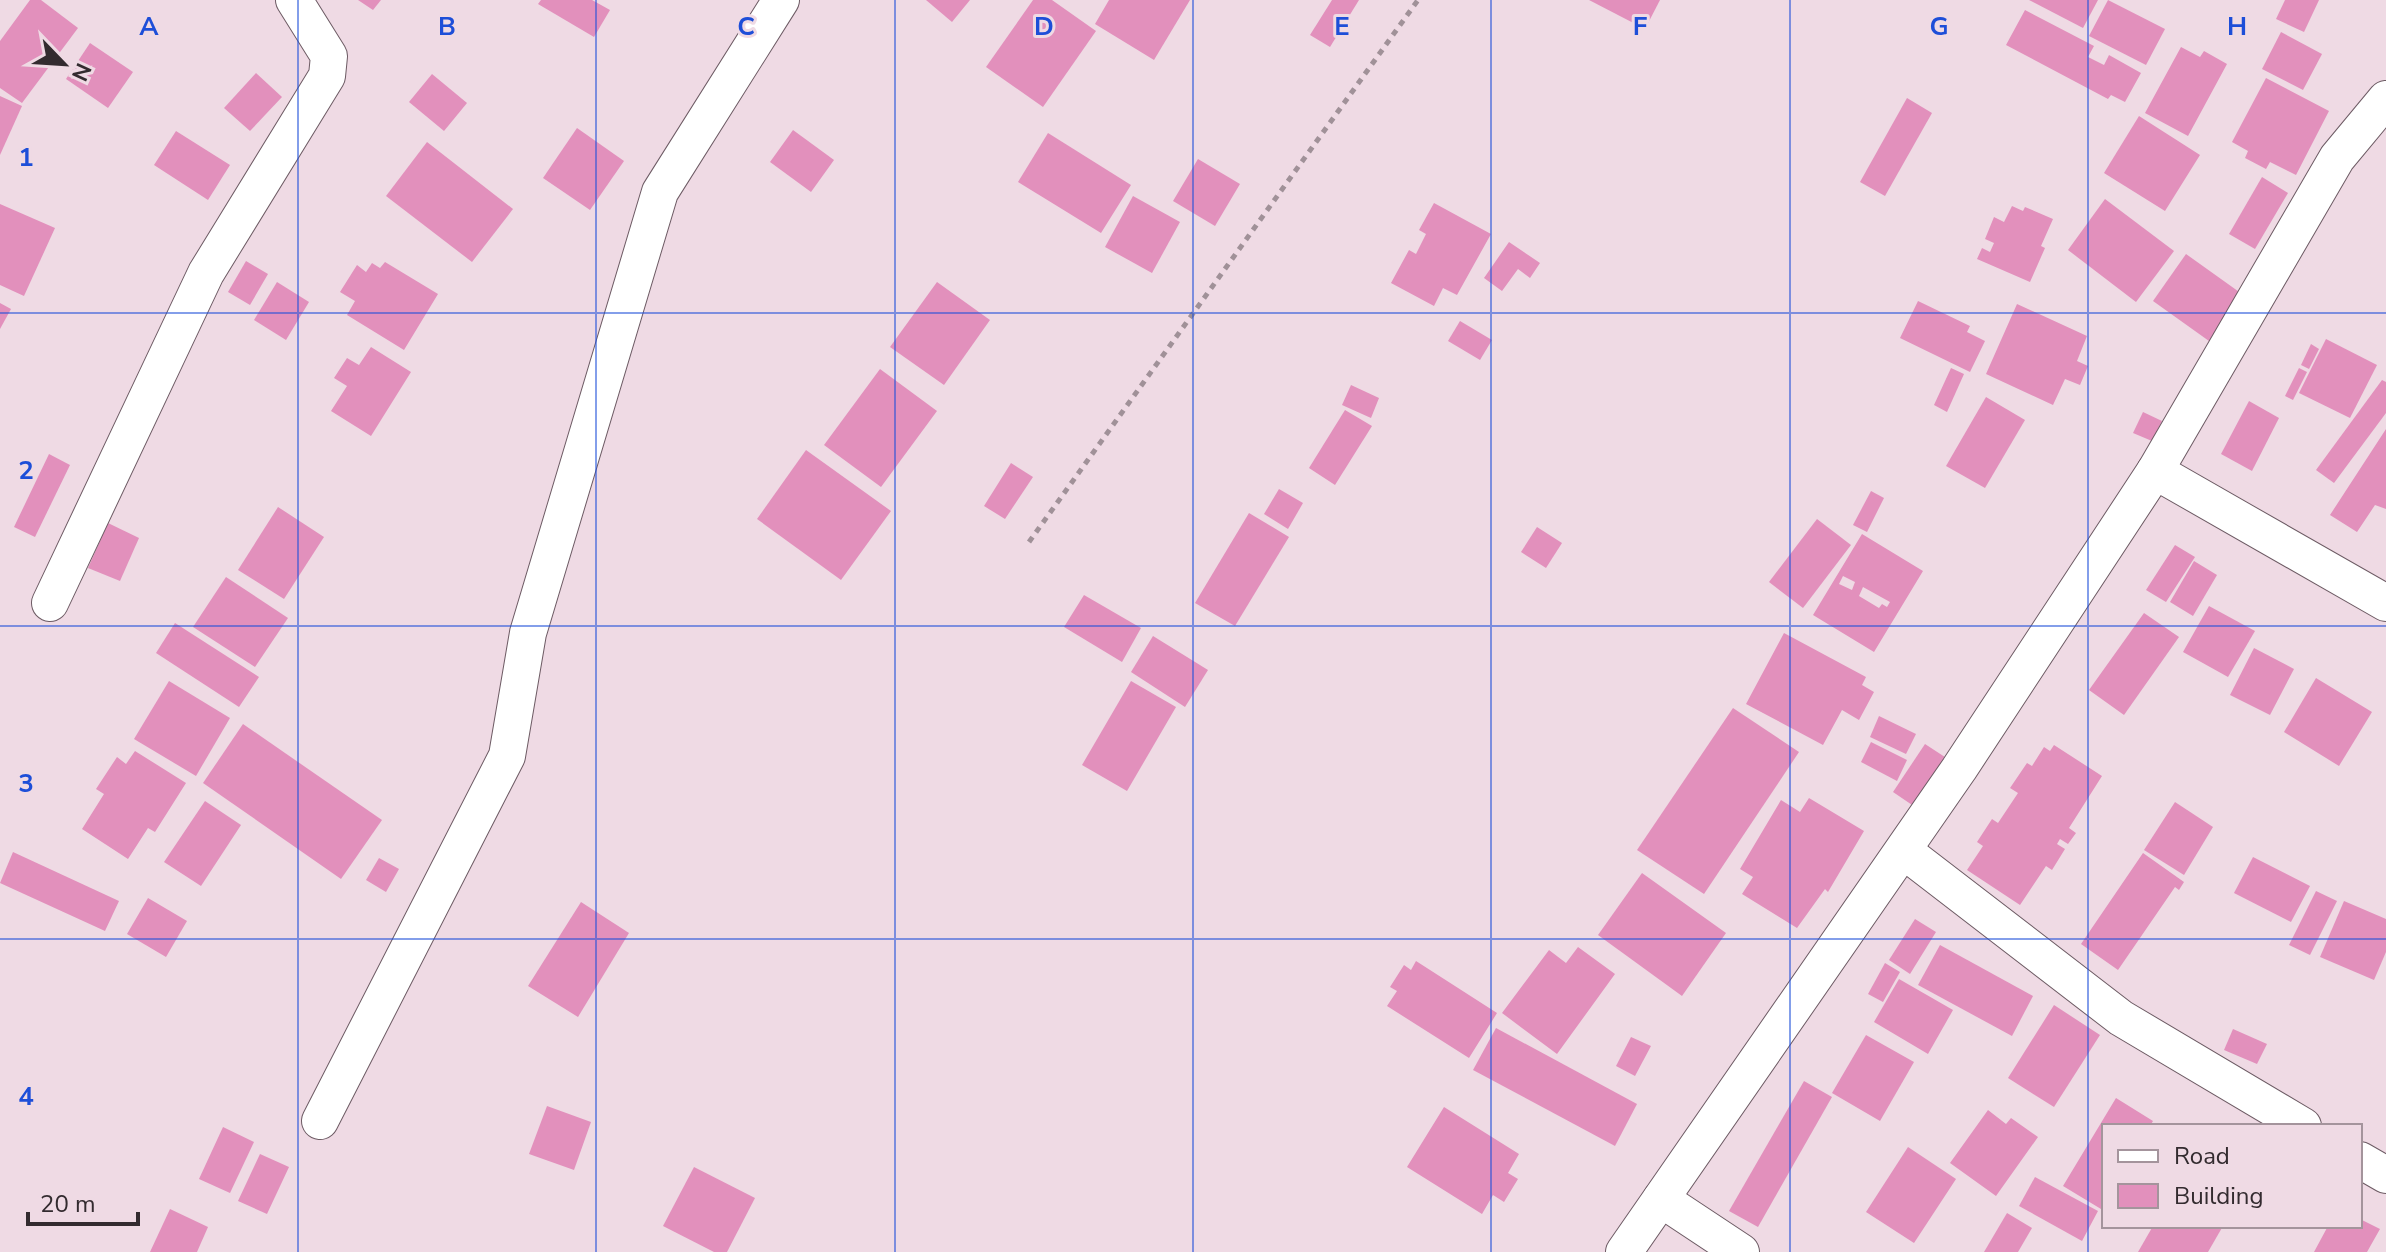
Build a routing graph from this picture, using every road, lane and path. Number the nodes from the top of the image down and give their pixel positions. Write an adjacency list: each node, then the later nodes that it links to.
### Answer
1 (294, 0): 7 (street)
2 (781, 0): 10 (street)
3 (1418, 0): 6 (path)
4 (2386, 99): 5 (street)
5 (2155, 471): 8 (street); 9 (street)
6 (1029, 542)
7 (50, 603)
8 (2386, 603)
9 (1904, 851): 11 (street); 14 (street)
10 (320, 1121)
11 (2300, 1124)
12 (2362, 1161): 13 (street)
13 (2386, 1175)
14 (1661, 1199): 15 (street); 16 (street)
15 (1624, 1252)
16 (1741, 1252)

